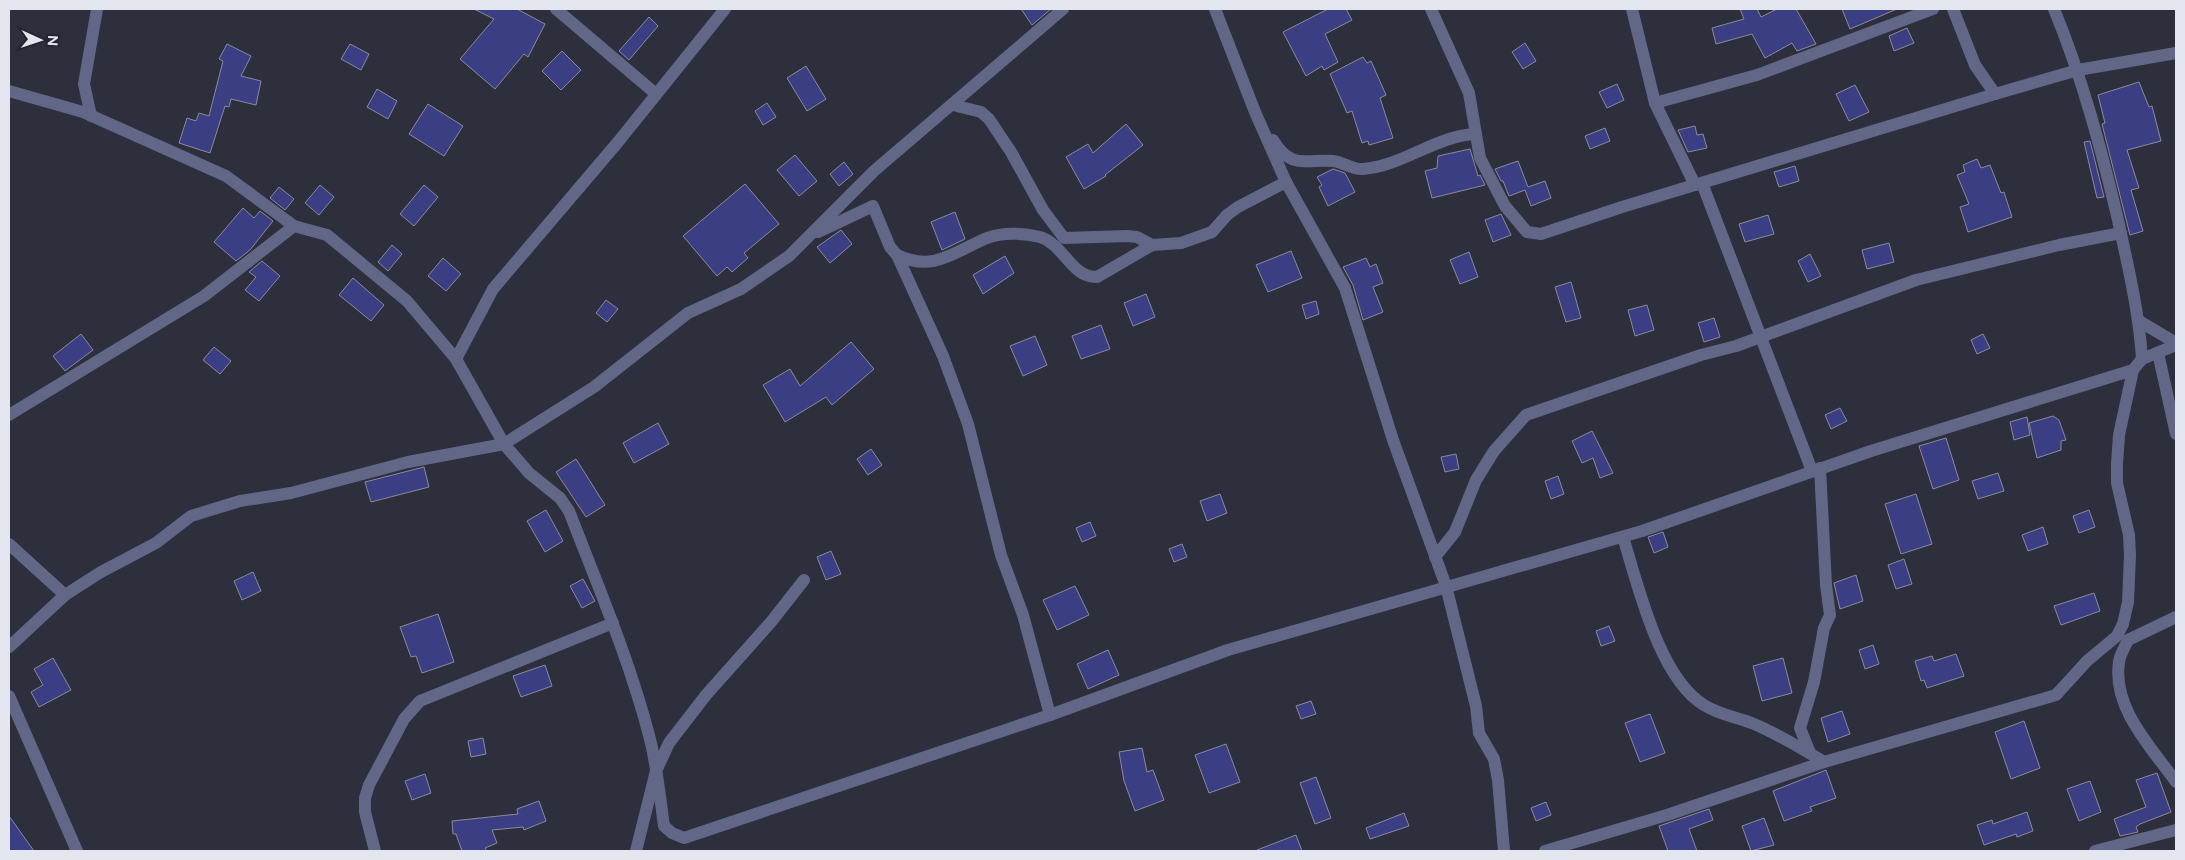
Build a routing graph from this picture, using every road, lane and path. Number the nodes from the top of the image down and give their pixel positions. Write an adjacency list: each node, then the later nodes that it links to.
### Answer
1 (97, 9): 19 (street)
2 (556, 9): 14 (street)
3 (725, 9): 14 (street)
4 (1064, 9): 17 (street)
5 (1215, 9): 18 (street)
6 (1431, 9): 20 (street)
7 (1632, 9): 16 (street)
8 (1933, 9): 16 (street)
9 (1953, 9): 15 (street)
10 (2054, 9): 12 (street)
11 (2176, 53): 12 (street)
12 (2078, 70): 15 (street); 24 (street)
13 (9, 91): 19 (street)
14 (656, 94): 33 (street)
15 (1995, 94): 22 (street)
16 (1656, 103): 22 (street)
17 (953, 105): 25 (street); 26 (street)
18 (1256, 112): 20 (street); 21 (street)
19 (91, 116): 23 (street)
20 (1476, 134): 22 (street)
21 (1286, 182): 26 (street); 39 (street)
22 (1699, 184): 29 (street)
23 (294, 226): 33 (street); 35 (street)
24 (2121, 233): 28 (street); 29 (street)
25 (809, 236): 27 (street); 37 (street)
26 (1152, 245): 27 (street)
27 (897, 255): 52 (street)
28 (2139, 321): 30 (street); 32 (street)
29 (1759, 336): 38 (street); 41 (street)
30 (2176, 344): 31 (street)
31 (2158, 352): 32 (street); 36 (street)
32 (2142, 359): 34 (street)
33 (456, 360): 37 (street)
34 (2133, 370): 38 (street); 49 (street)
35 (9, 415)
36 (2176, 434)
37 (504, 444): 46 (street); 48 (street)
38 (1816, 470): 40 (street); 53 (street)
39 (1425, 529): 41 (street); 43 (street)
40 (1623, 537): 45 (street); 53 (street)
41 (1449, 539): 43 (street)
42 (9, 544): 46 (street)
43 (1435, 557): 45 (street)
44 (804, 580): 55 (street)
45 (1446, 586): 52 (street); 61 (street)
46 (65, 595): 50 (street)
47 (2176, 617): 49 (street)
48 (613, 623): 55 (street); 59 (street)
49 (2122, 638): 54 (street); 56 (street)
50 (9, 647)
51 (9, 696): 58 (street)
52 (1050, 715): 55 (street)
53 (1810, 753): 54 (street)
54 (1824, 762): 62 (street)
55 (656, 771): 60 (street)
56 (2176, 782)
57 (2176, 830): 63 (street)
58 (77, 851)
59 (375, 851)
60 (636, 851)
61 (1504, 851)
62 (1545, 851)
63 (2095, 851)

